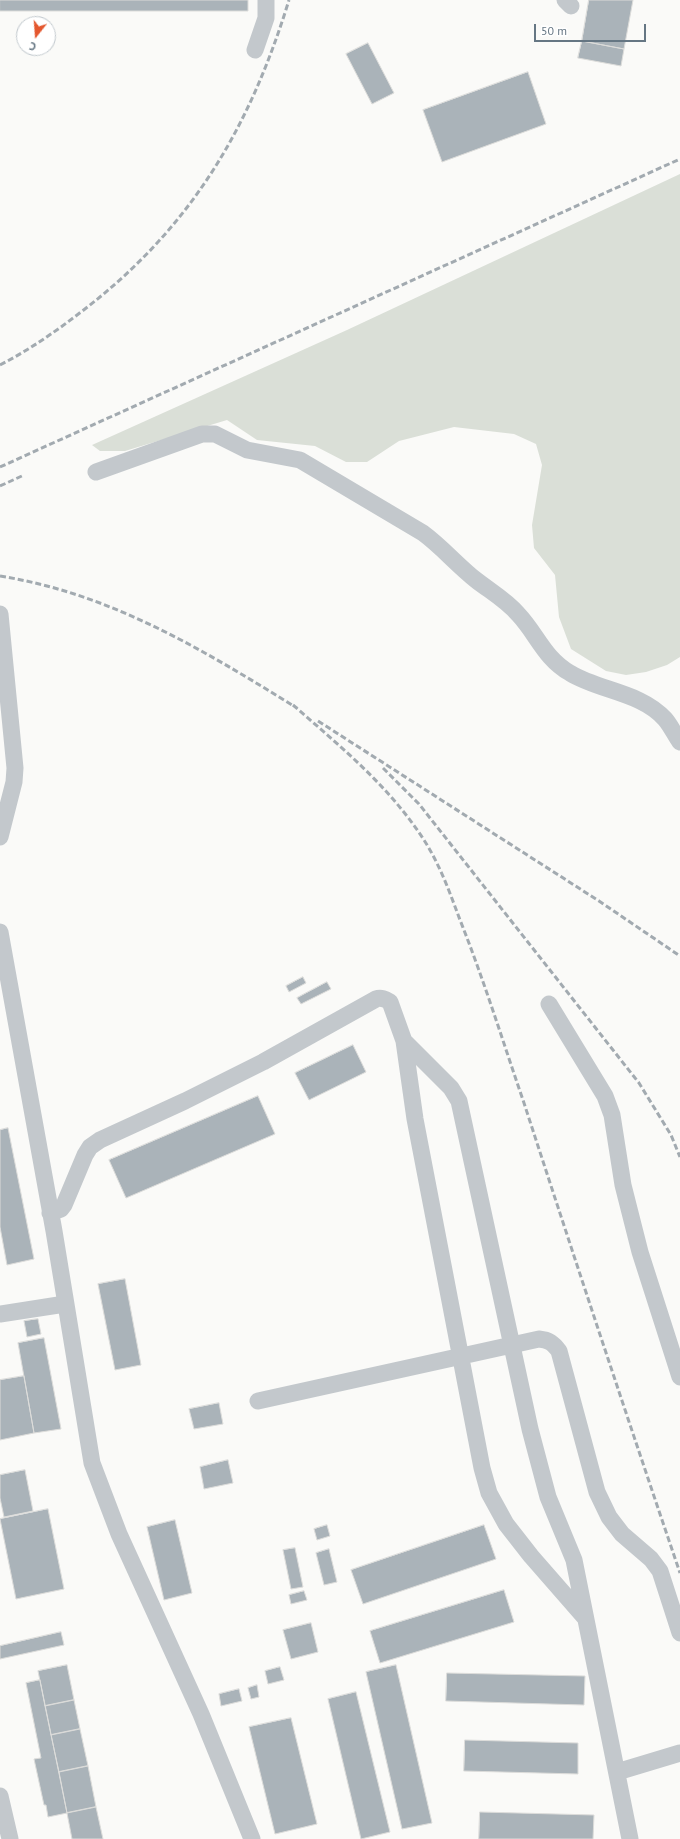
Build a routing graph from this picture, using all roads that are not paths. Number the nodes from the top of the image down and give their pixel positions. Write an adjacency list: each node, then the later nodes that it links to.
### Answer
1 (266, 0): 2 (street)
2 (255, 50)
3 (96, 472): 5 (street)
4 (0, 614): 6 (street)
5 (680, 742)
6 (0, 837)
7 (0, 932): 10 (street)
8 (549, 1004): 15 (street)
9 (404, 1041): 10 (street); 13 (street); 14 (street)
10 (50, 1213): 11 (street)
11 (65, 1304): 12 (street); 23 (street)
12 (0, 1311)
13 (512, 1345): 14 (street); 17 (street); 18 (street)
14 (461, 1356): 16 (street); 17 (street)
15 (680, 1377)
16 (258, 1401)
17 (586, 1619): 20 (street)
18 (680, 1633)
19 (680, 1752): 20 (street)
20 (617, 1772): 24 (street)
21 (0, 1796): 22 (street)
22 (10, 1839)
23 (252, 1839)
24 (630, 1839)

